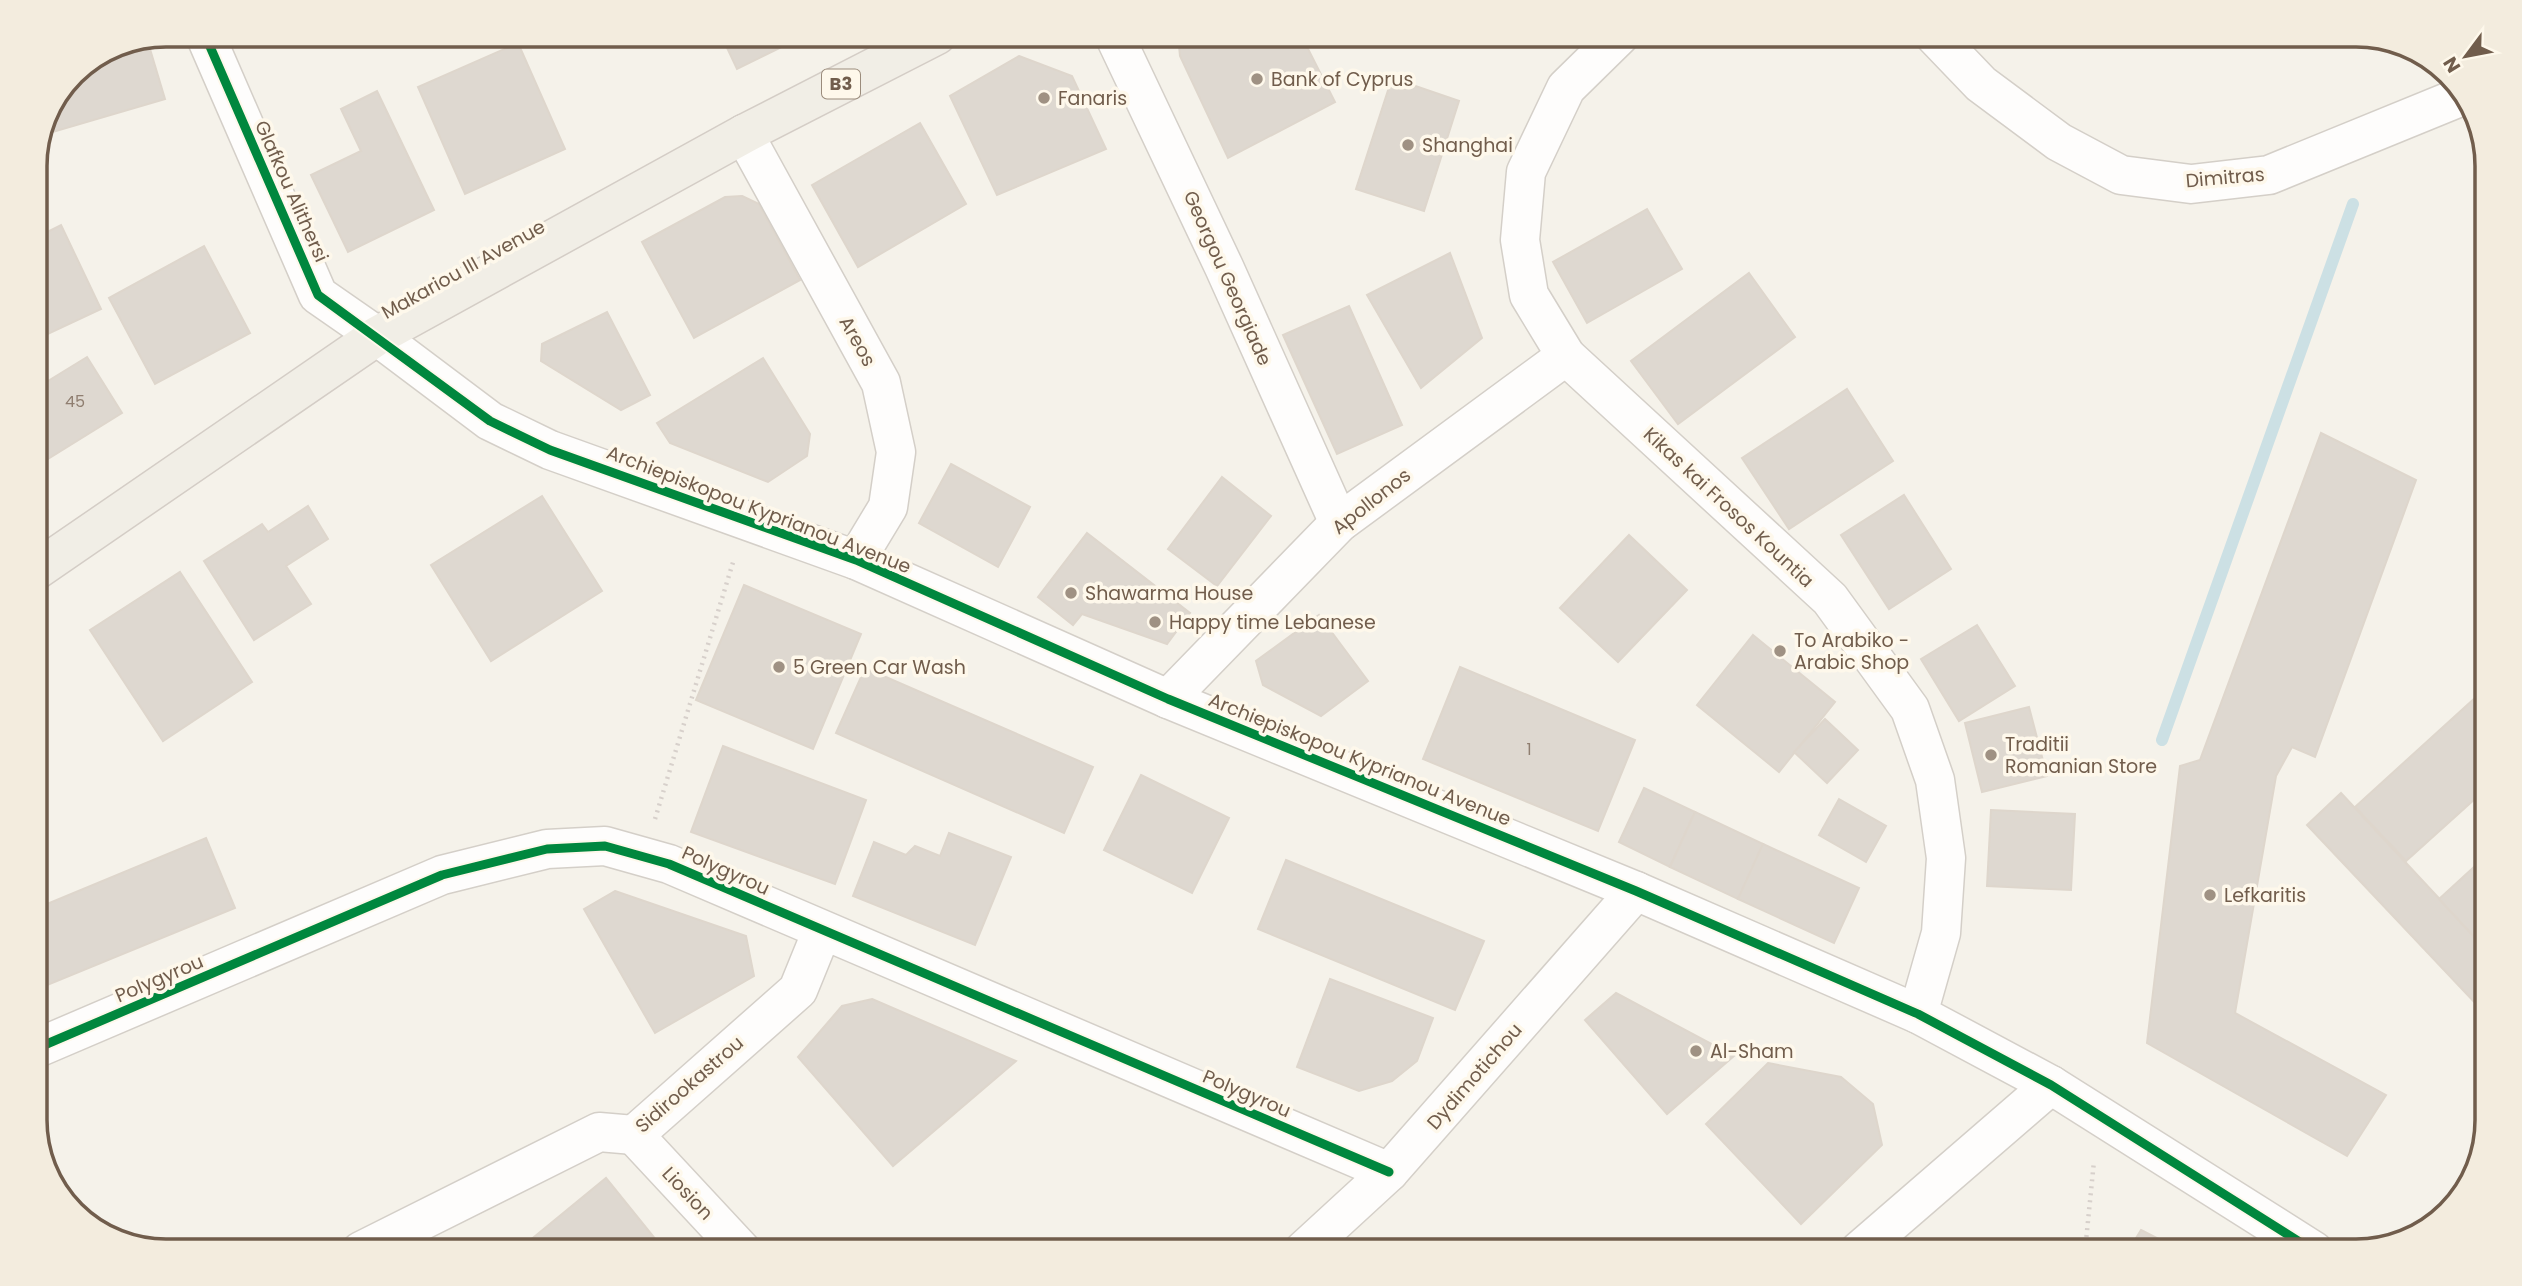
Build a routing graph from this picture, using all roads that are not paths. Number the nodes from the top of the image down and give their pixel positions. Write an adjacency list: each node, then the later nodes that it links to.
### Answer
1 (210, 47): 8 (street, Glafkou Alithersi)
2 (914, 47): 7 (main road, Makariou III Avenue / B3)
3 (1120, 47): 10 (street, Georgou Georgiade)
4 (1608, 47): 9 (street, Kikas kai Frosos Kountia)
5 (1946, 47): 6 (street, Dimitras)
6 (2454, 99)
7 (744, 134): 8 (main road, Makariou III Avenue / B3); 11 (street, Areos)
8 (377, 335): 11 (street, Archiepiskopou Kyprianou Avenue); 12 (main road, Makariou III Avenue / B3)
9 (1566, 356): 10 (street, Apollonos); 16 (street, Kikas kai Frosos Kountia)
10 (1339, 523): 13 (street, Apollonos)
11 (856, 560): 13 (street, Archiepiskopou Kyprianou Avenue)
12 (48, 562)
13 (1168, 699): 14 (street, Archiepiskopou Kyprianou Avenue)
14 (1636, 891): 16 (street, Archiepiskopou Kyprianou Avenue); 20 (street, Dydimotichou)
15 (822, 931): 17 (street, Polygyrou); 19 (street, Sidirookastrou); 20 (street, Polygyrou)
16 (1918, 1014): 18 (street, Archiepiskopou Kyprianou Avenue)
17 (48, 1043)
18 (2051, 1085): 24 (street); 25 (street, Archiepiskopou Kyprianou Avenue)
19 (634, 1135): 21 (street, Sidirookastrou); 22 (street, Liosion)
20 (1389, 1172): 23 (street, Dydimotichou)
21 (384, 1239)
22 (731, 1239)
23 (1316, 1239)
24 (1874, 1239)
25 (2295, 1239)

